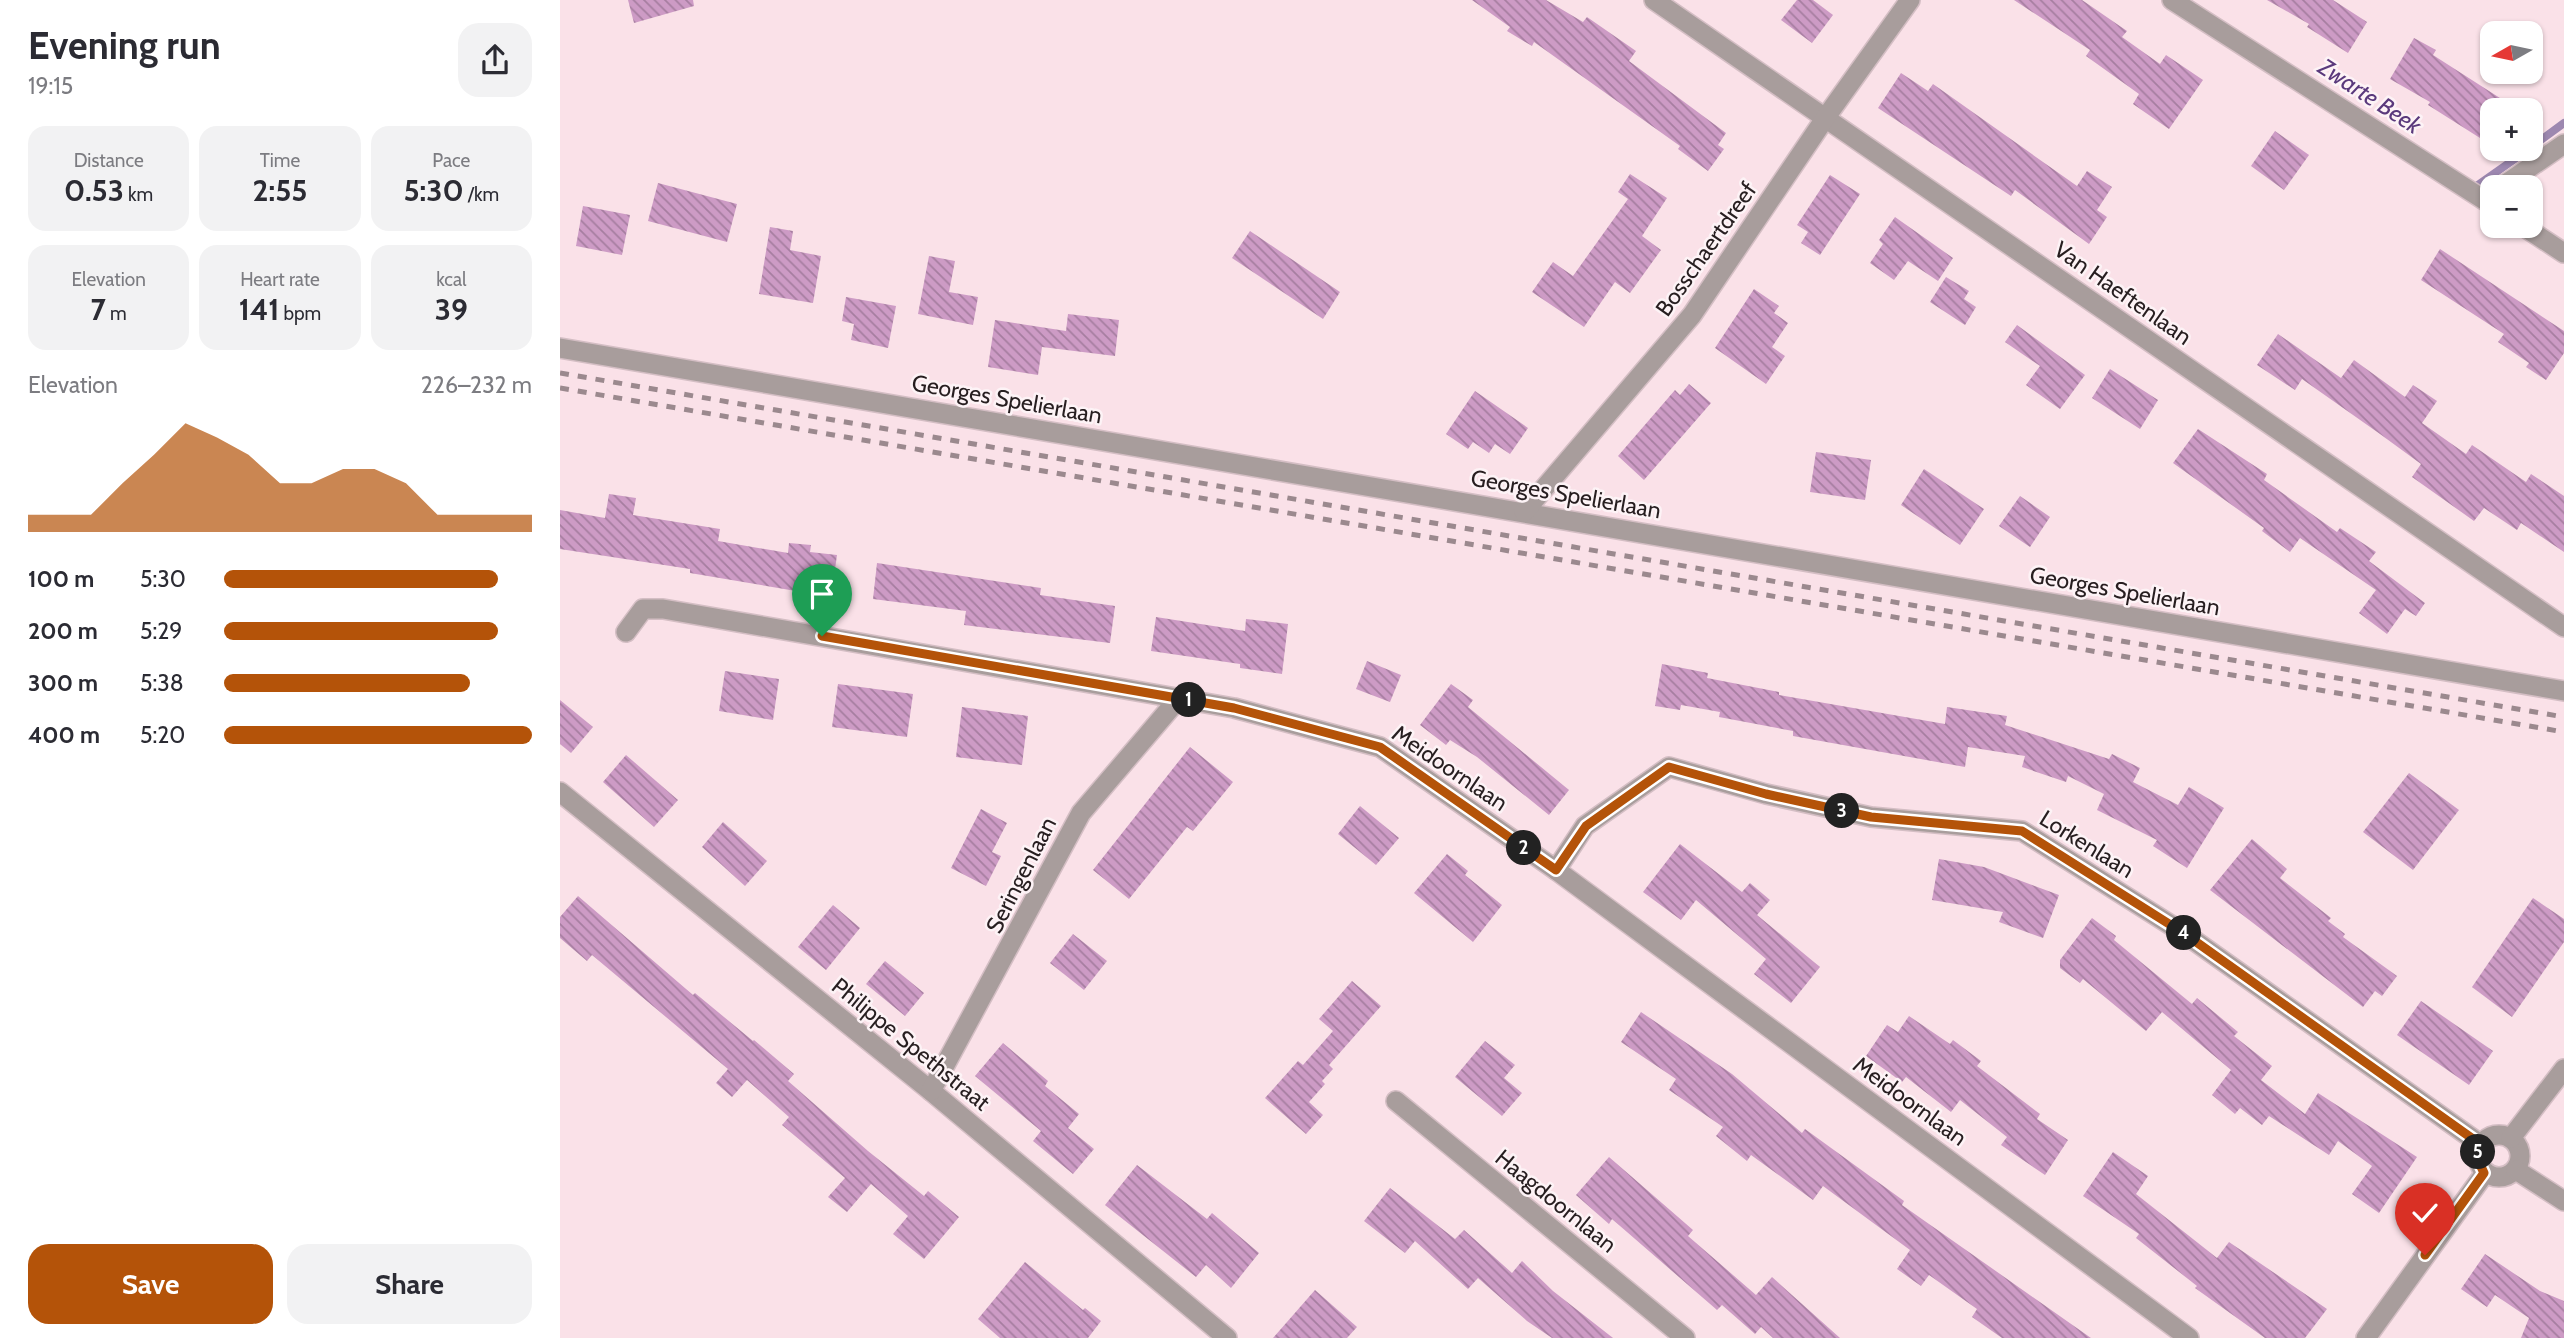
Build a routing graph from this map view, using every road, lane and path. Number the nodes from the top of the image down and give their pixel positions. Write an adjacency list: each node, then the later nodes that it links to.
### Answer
1 (1654, 0): 4 (street, Van Haeftenlaan)
2 (1910, 0): 4 (street, Bosschaertdreef)
3 (2172, 0): 7 (street)
4 (1826, 117): 11 (street, Bosschaertdreef); 12 (street, Van Haeftenlaan)
5 (2564, 144): 6 (street)
6 (2519, 175)
7 (2480, 193)
8 (2541, 238): 9 (street)
9 (2564, 253)
10 (560, 348): 11 (street, Georges Spelierlaan)
11 (1524, 512): 14 (street, Georges Spelierlaan)
12 (2564, 627)
13 (626, 632): 15 (street, Meidoornlaan)
14 (2564, 691)
15 (1179, 698): 17 (street, Meidoornlaan); 19 (street, Seringenlaan)
16 (560, 792): 19 (street, Philippe Spethstraat)
17 (1556, 870): 22 (street, Lorkenlaan); 28 (street, Meidoornlaan)
18 (2564, 1069): 21 (street)
19 (931, 1091): 26 (street, Philippe Spethstraat)
20 (1396, 1101): 27 (street, Haagdoornlaan)
21 (2511, 1138): 22 (street); 23 (street)
22 (2480, 1144): 24 (street)
23 (2516, 1170): 24 (street); 25 (street)
24 (2484, 1173): 29 (street)
25 (2564, 1201)
26 (1227, 1338)
27 (1685, 1338)
28 (2189, 1338)
29 (2366, 1338)

